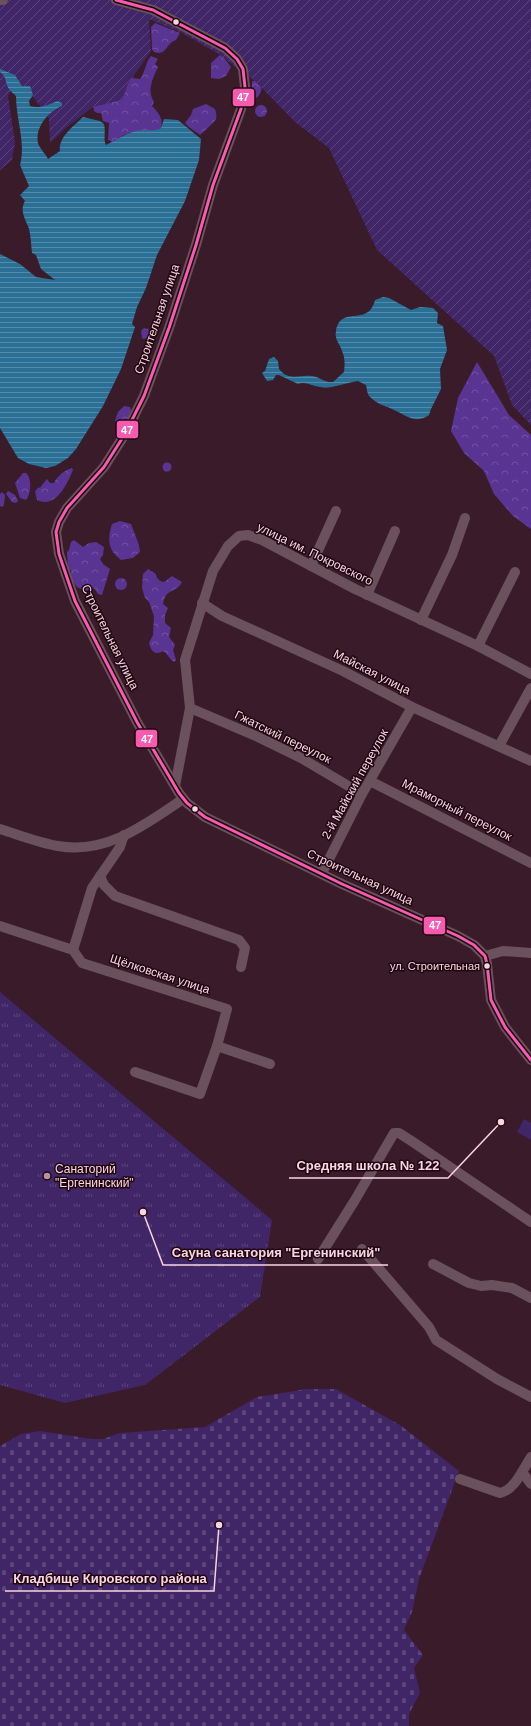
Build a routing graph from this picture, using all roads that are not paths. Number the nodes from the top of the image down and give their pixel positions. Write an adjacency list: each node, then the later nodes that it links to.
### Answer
1 (116, 0): 18 (street, Строительная улица)
2 (336, 511): 5 (street)
3 (465, 518): 9 (street)
4 (395, 532): 7 (street)
5 (311, 566): 7 (street, улица им. Покровского); 8 (street, улица им. Покровского)
6 (515, 572): 10 (street)
7 (367, 595): 9 (street, улица им. Покровского)
8 (202, 603): 13 (street, Майская улица); 14 (street, улица им. Покровского)
9 (421, 620): 10 (street, улица им. Покровского)
10 (478, 646): 11 (street, улица им. Покровского)
11 (531, 674)
12 (531, 688): 15 (street)
13 (412, 707): 15 (street, Майская улица); 17 (street, 2-й Майский переулок)
14 (190, 708): 18 (street, улица им. Покровского); 19 (street, Гжатский переулок)
15 (499, 746): 16 (street, Майская улица)
16 (531, 761)
17 (370, 781): 19 (street, 2-й Майский переулок); 23 (street, Мраморный переулок)
18 (175, 786): 20 (street, Строительная улица)
19 (362, 794): 24 (street, 2-й Майский переулок)
20 (183, 799): 22 (street); 24 (street, Строительная улица)
21 (0, 829): 22 (street)
22 (124, 835): 25 (street)
23 (531, 863)
24 (322, 873): 29 (street, Строительная улица)
25 (100, 876): 27 (street); 30 (street)
26 (0, 926): 27 (street, Щёлковская улица)
27 (73, 950): 31 (street, Щёлковская улица)
28 (531, 952): 29 (street)
29 (485, 956): 32 (street)
30 (241, 967)
31 (217, 1046): 33 (street); 34 (street)
32 (531, 1060)
33 (270, 1064)
34 (135, 1072)
35 (531, 1222): 37 (street)
36 (362, 1249): 40 (street)
37 (318, 1259)
38 (433, 1264): 39 (street)
39 (531, 1298)
40 (531, 1397)
41 (531, 1457): 42 (street)
42 (522, 1472): 43 (street); 44 (street)
43 (460, 1479)
44 (531, 1484)

